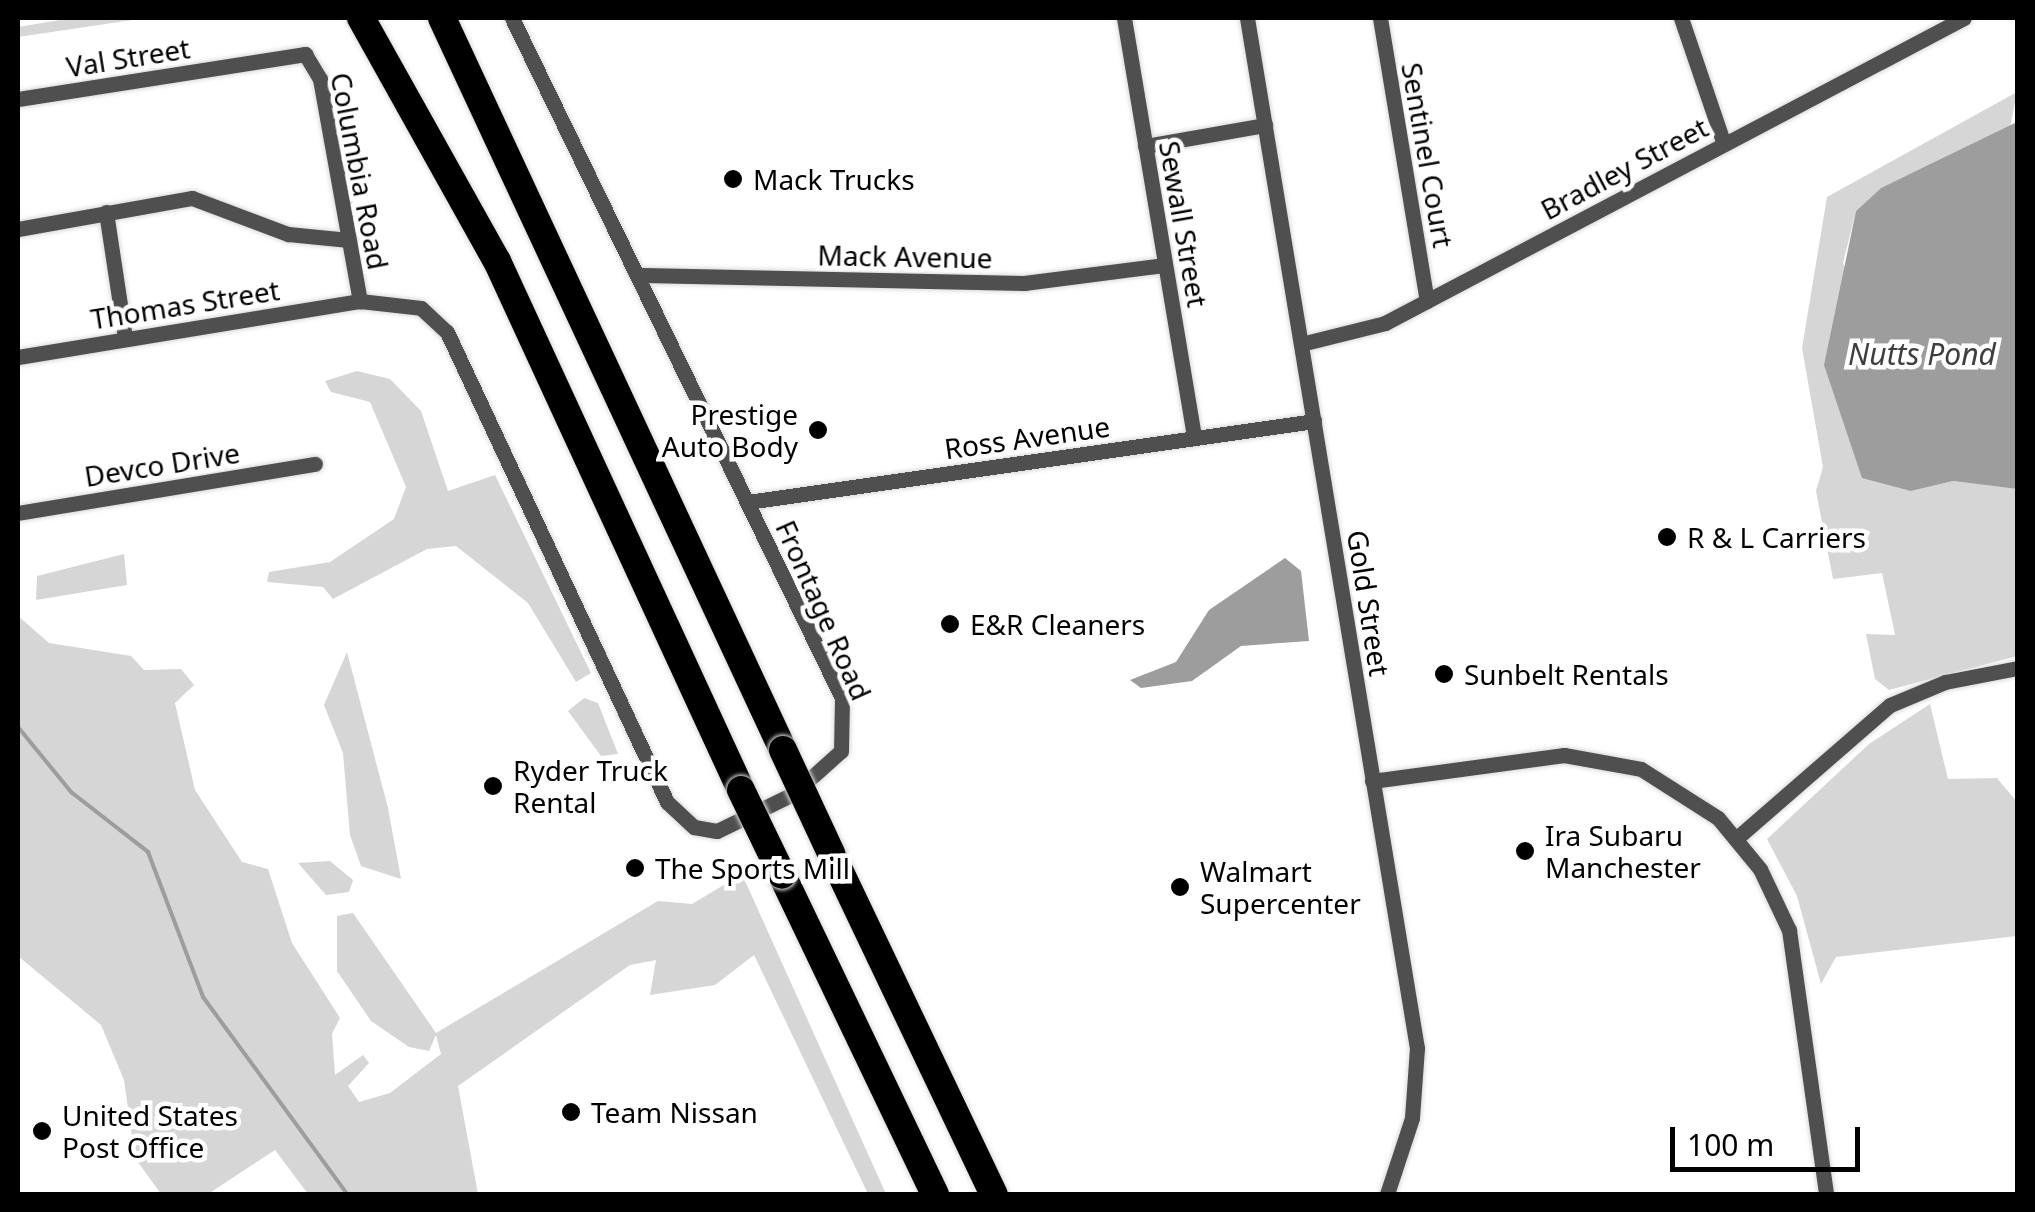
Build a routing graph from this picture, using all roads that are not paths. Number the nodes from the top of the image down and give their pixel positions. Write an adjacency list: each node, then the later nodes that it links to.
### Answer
1 (340, 18): 15 (highway)
2 (361, 18): 15 (highway)
3 (425, 18): 13 (highway)
4 (442, 18): 13 (highway)
5 (512, 18): 22 (street, Frontage Road)
6 (1124, 18): 17 (street, Sewall Street)
7 (1247, 18): 14 (street, Gold Street)
8 (1380, 18): 23 (street, Sentinel Court)
9 (1681, 18): 16 (street)
10 (1964, 18): 16 (street, Bradley Street)
11 (305, 54): 12 (street, Val Street); 20 (street, Columbia Road)
12 (18, 99)
13 (480, 100): 39 (highway, bridge)
14 (1264, 125): 17 (street); 26 (street, Gold Street)
15 (434, 144): 36 (highway, bridge)
16 (1724, 144): 23 (street, Bradley Street)
17 (1145, 146): 21 (street, Sewall Street)
18 (106, 212): 19 (street); 20 (street); 25 (street)
19 (18, 229)
20 (348, 240): 24 (street, Columbia Road)
21 (1165, 265): 22 (street, Mack Avenue); 29 (street, Sewall Street)
22 (643, 275): 31 (street, Frontage Road)
23 (1427, 301): 26 (street, Bradley Street)
24 (360, 302): 25 (street, Thomas Street); 31 (street, Frontage Road)
25 (125, 338): 27 (street, Thomas Street)
26 (1302, 344): 28 (street, Gold Street)
27 (18, 356)
28 (1314, 421): 29 (street, Ross Avenue); 34 (street, Gold Street)
29 (1194, 438): 31 (street, Ross Avenue)
30 (315, 464): 32 (street, Devco Drive)
31 (748, 502)
32 (18, 513)
33 (2018, 668): 35 (street)
34 (1372, 780): 35 (street); 40 (street, Gold Street)
35 (1738, 837): 41 (street)
36 (800, 912): 37 (highway); 38 (highway)
37 (916, 1194)
38 (935, 1194)
39 (996, 1194)
40 (1387, 1194)
41 (1826, 1194)

